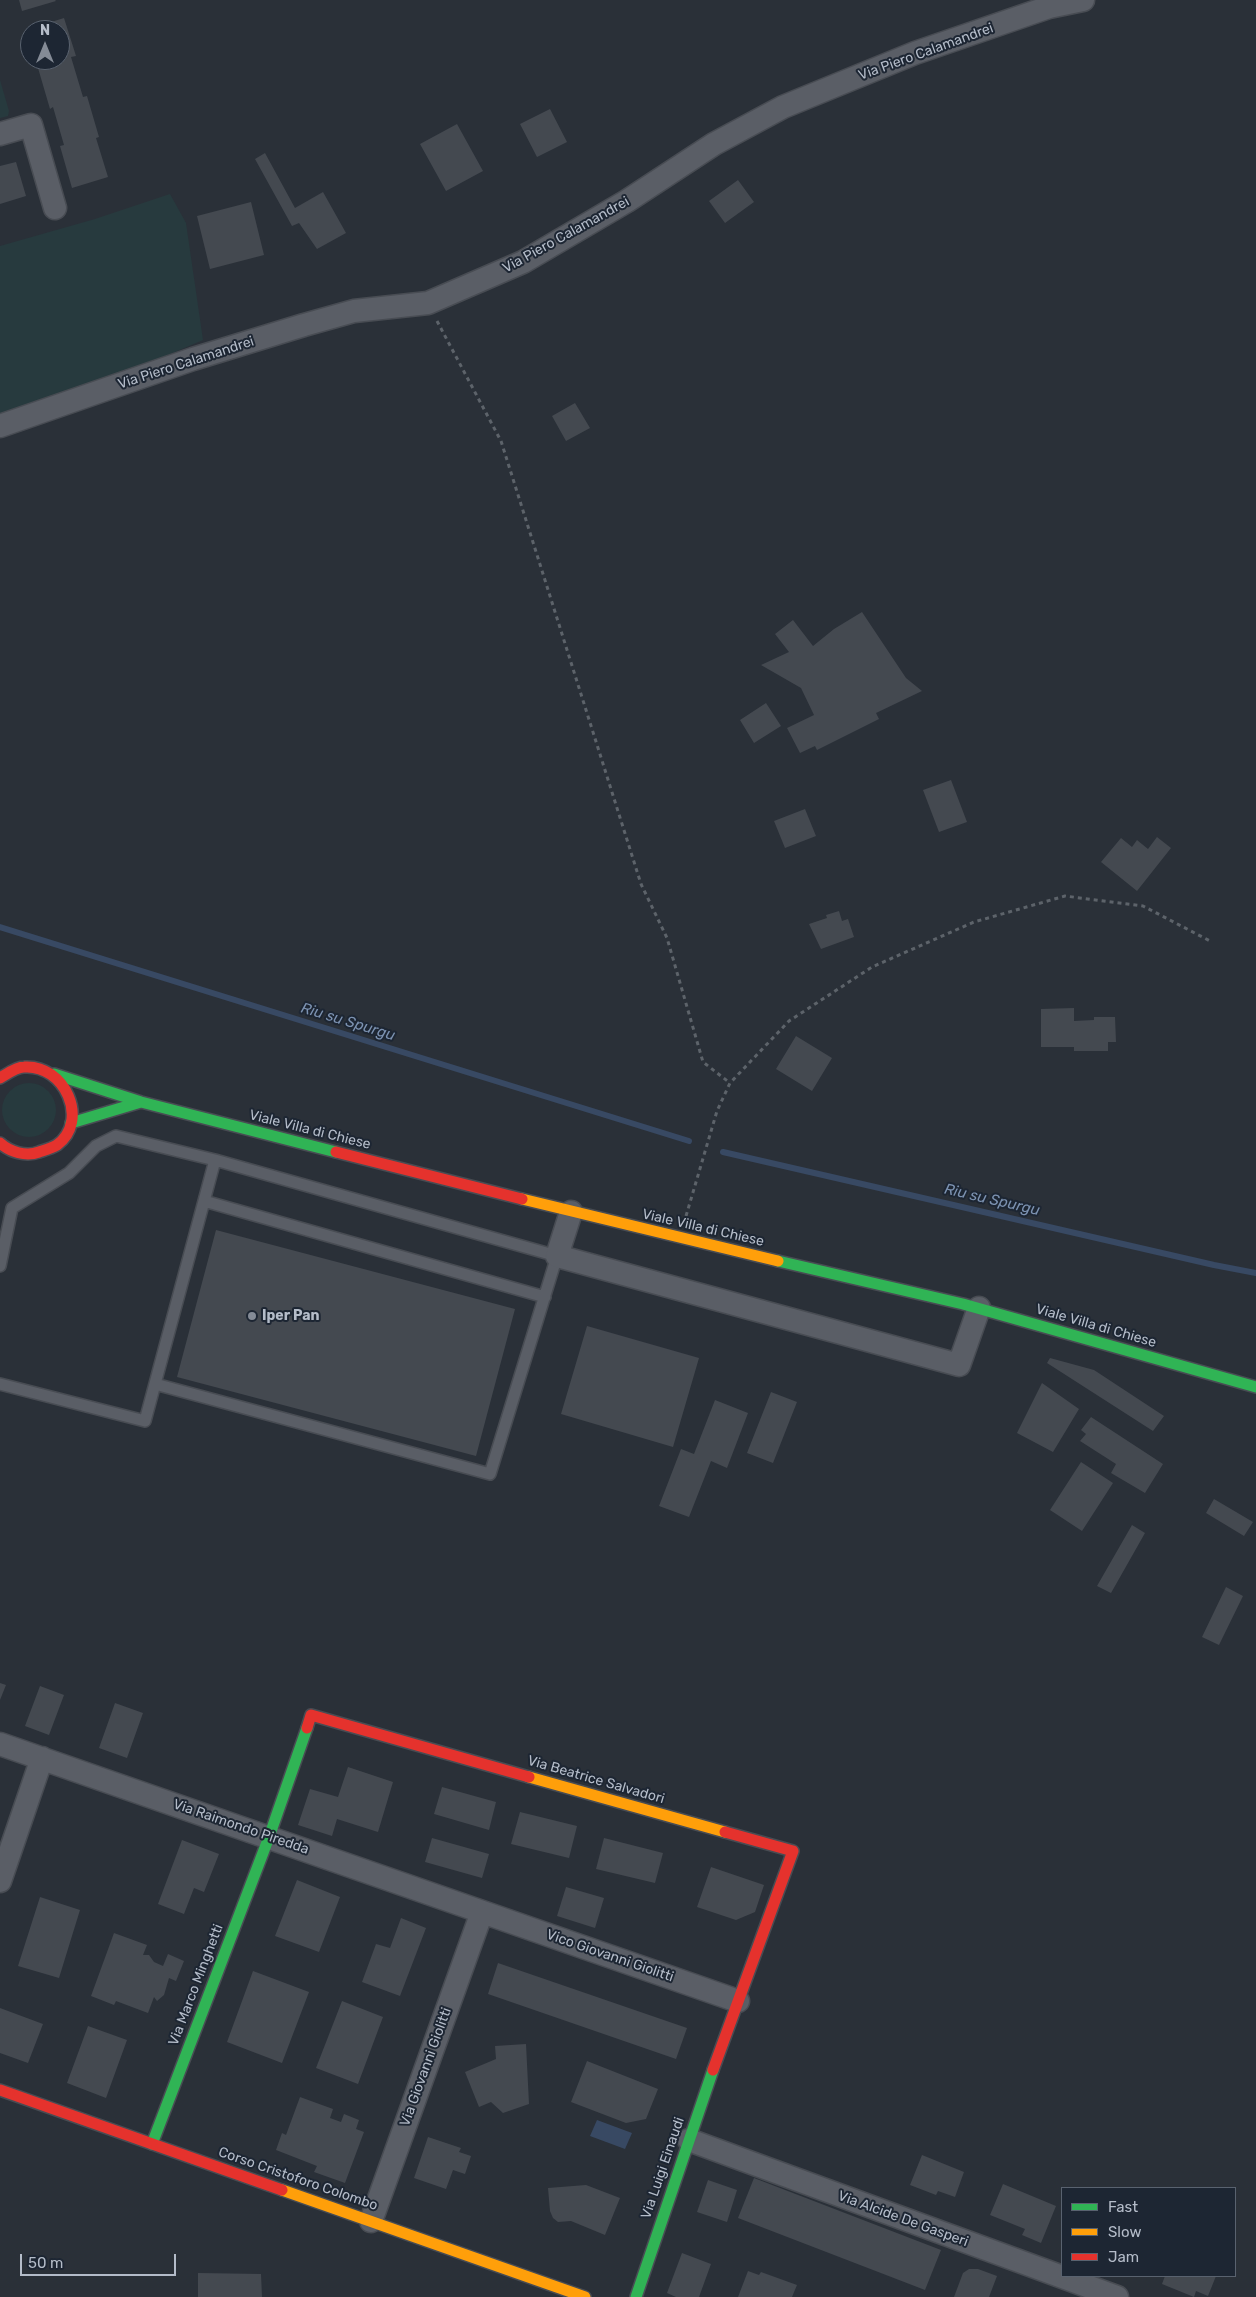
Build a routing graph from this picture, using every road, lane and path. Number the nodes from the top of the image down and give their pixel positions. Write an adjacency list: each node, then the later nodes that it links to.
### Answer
1 (1083, 0): 4 (street, Via Piero Calamandrei)
2 (0, 134): 3 (street)
3 (55, 208)
4 (428, 303): 5 (street, Via Piero Calamandrei); 11 (path)
5 (0, 426)
6 (1212, 942): 11 (path)
7 (0, 1062): 8 (street, Viale Villa di Chiese)
8 (22, 1067): 9 (street, Viale Villa di Chiese); 10 (street)
9 (54, 1074): 12 (street, Viale Villa di Chiese); 13 (street)
10 (0, 1078)
11 (730, 1083): 18 (path)
12 (141, 1102): 13 (street); 17 (street, Viale Villa di Chiese)
13 (71, 1123): 14 (street)
14 (1, 1148)
15 (215, 1160): 16 (lane); 19 (lane); 20 (lane)
16 (204, 1201): 22 (lane); 25 (lane)
17 (571, 1212): 18 (street, Viale Villa di Chiese); 20 (street)
18 (680, 1238): 23 (street, Viale Villa di Chiese)
19 (1, 1252): 21 (lane)
20 (557, 1256): 22 (lane); 23 (street)
21 (0, 1266)
22 (545, 1297): 25 (lane)
23 (979, 1308): 26 (street, Viale Villa di Chiese)
24 (0, 1384): 25 (lane)
25 (155, 1384)
26 (1256, 1387)
27 (0, 1744): 28 (street, Via Raimondo Piredda)
28 (42, 1758): 29 (street, Via Raimondo Piredda); 30 (street)
29 (269, 1836): 31 (street, Via Raimondo Piredda); 32 (street, Via Beatrice Salvadori); 36 (street, Via Marco Minghetti)
30 (0, 1881)
31 (482, 1912): 32 (street, Vico Giovanni Giolitti); 37 (street, Via Giovanni Giolitti)
32 (738, 2001): 33 (street, Via Beatrice Salvadori)
33 (720, 2049): 35 (street, Via Luigi Einaudi)
34 (0, 2090): 36 (street, Corso Cristoforo Colombo)
35 (689, 2140): 38 (street, Via Alcide De Gasperi); 41 (street, Via Luigi Einaudi)
36 (152, 2144): 37 (street, Corso Cristoforo Colombo)
37 (371, 2221): 40 (street, Corso Cristoforo Colombo)
38 (1061, 2276)
39 (1062, 2277): 42 (street, Via Alcide De Gasperi)
40 (585, 2297)
41 (636, 2297)
42 (1117, 2297)

